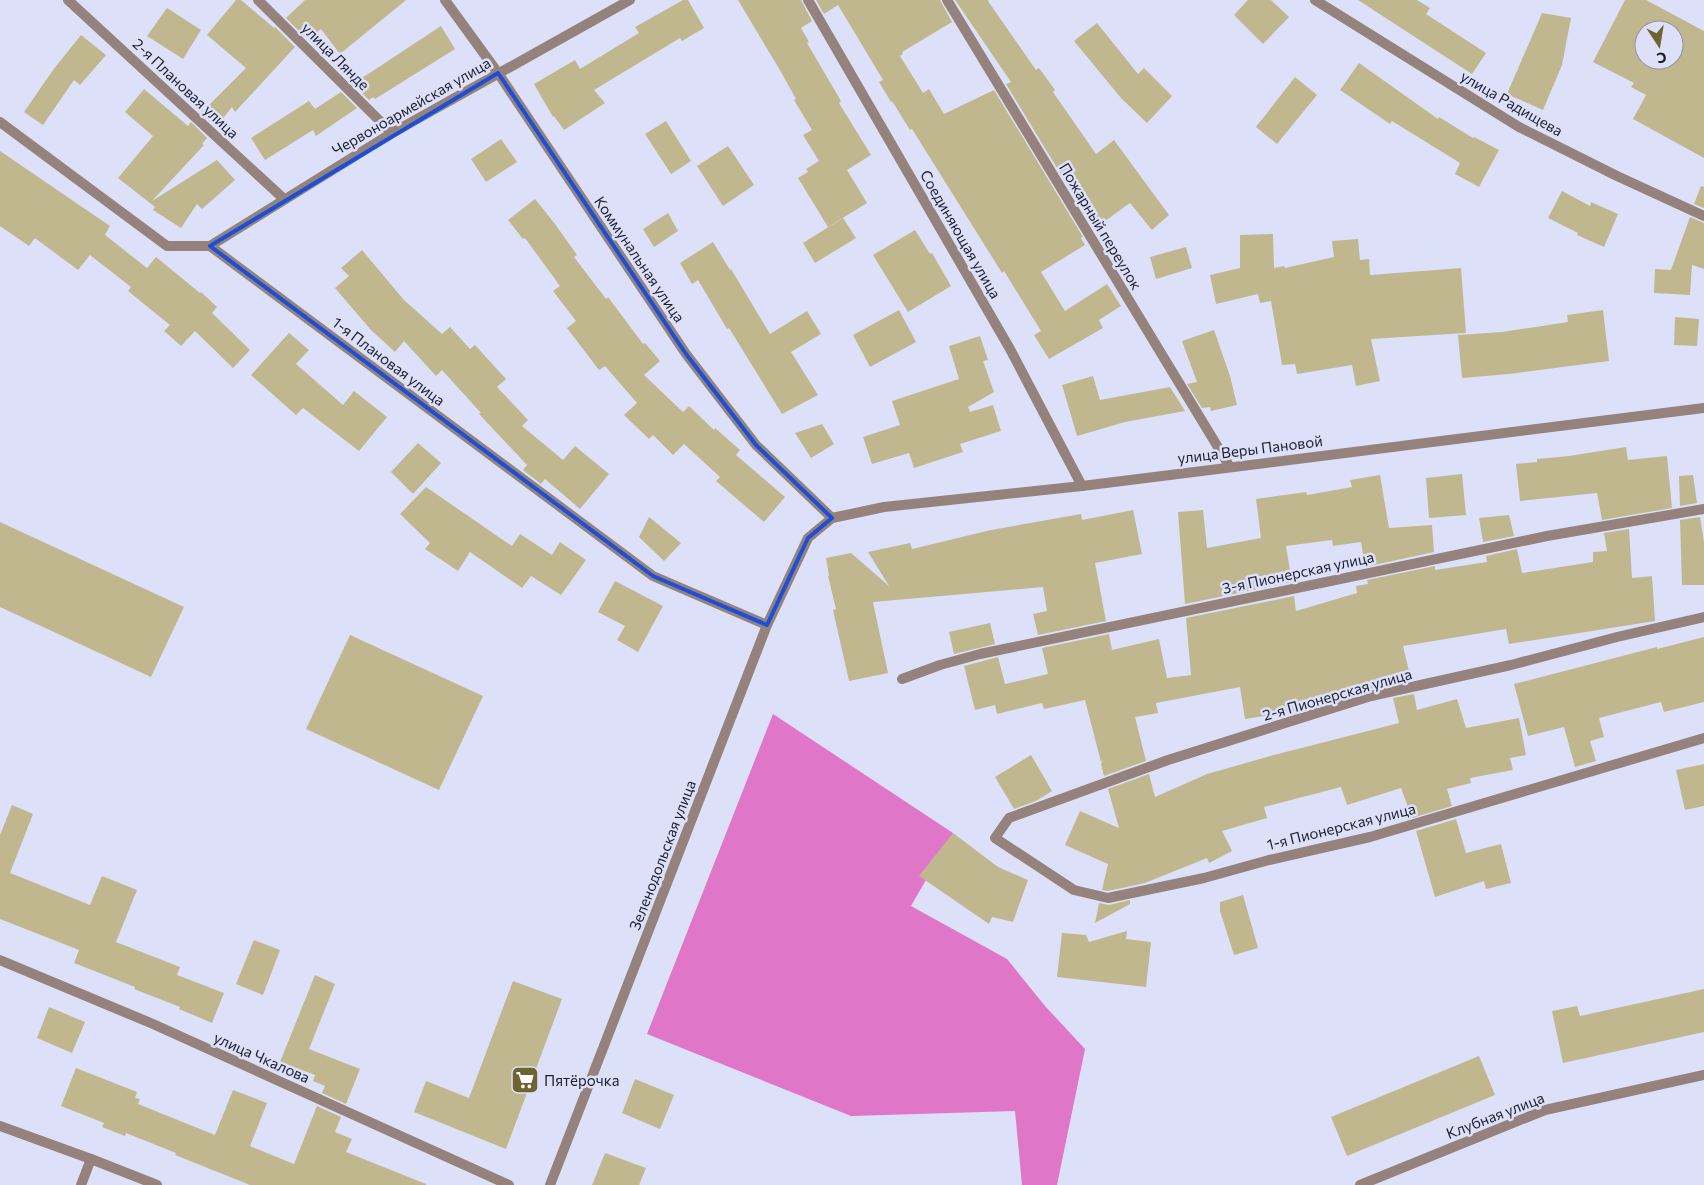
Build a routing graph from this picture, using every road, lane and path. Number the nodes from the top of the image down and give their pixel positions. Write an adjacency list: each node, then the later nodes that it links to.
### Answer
1 (68, 0): 11 (street, 2-я Плановая улица)
2 (258, 0): 10 (street, улица Лянде)
3 (445, 0): 8 (street, Коммунальная улица)
4 (630, 0): 8 (street, Червоноармейская улица)
5 (808, 0): 16 (street, Соединяющая улица)
6 (947, 0): 15 (street, Пожарный переулок)
7 (1315, 0): 12 (street, улица Радищева)
8 (498, 73): 10 (street, Червоноармейская улица); 18 (street, Коммунальная улица)
9 (0, 122): 13 (street)
10 (392, 133): 11 (street, Червоноармейская улица)
11 (284, 199): 13 (street, Червоноармейская улица)
12 (1704, 216)
13 (210, 246): 21 (street, 1-я Плановая улица)
14 (1704, 408): 15 (street, улица Веры Пановой)
15 (1230, 467): 16 (street, улица Веры Пановой)
16 (1082, 486): 18 (street, улица Веры Пановой)
17 (1704, 509): 22 (street, 3-я Пионерская улица)
18 (832, 518): 19 (street, улица Веры Пановой)
19 (808, 538): 21 (street, Зеленодольская улица)
20 (1704, 617): 24 (street, 2-я Пионерская улица)
21 (767, 625): 32 (street, Зеленодольская улица)
22 (902, 679)
23 (1704, 738): 24 (street, 1-я Пионерская улица)
24 (996, 838)
25 (0, 960): 31 (street, улица Чкалова)
26 (1704, 1075): 33 (street, Клубная улица)
27 (0, 1126): 28 (street)
28 (91, 1159): 29 (street); 30 (street)
29 (81, 1185)
30 (157, 1185)
31 (509, 1185)
32 (550, 1185)
33 (1360, 1185)

